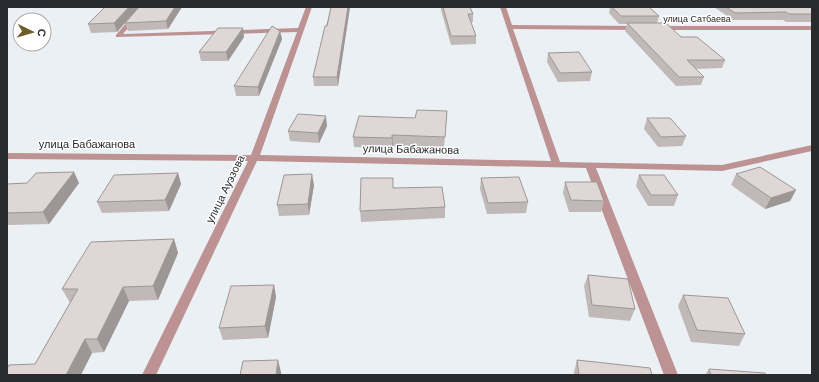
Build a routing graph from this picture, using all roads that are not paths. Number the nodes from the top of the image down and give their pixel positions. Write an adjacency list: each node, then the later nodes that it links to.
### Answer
1 (143, 7): 8 (street)
2 (309, 7): 8 (street, улица Ауэзова)
3 (503, 7): 4 (street)
4 (510, 27): 5 (street); 12 (street)
5 (645, 28)
6 (653, 28): 7 (street, улица Сатбаева)
7 (812, 28)
8 (300, 30): 11 (street, улица Ауэзова)
9 (812, 148): 13 (street, улица Бабажанова)
10 (7, 156): 11 (street, улица Бабажанова)
11 (254, 158): 12 (street, улица Бабажанова); 14 (street, улица Ауэзова)
12 (556, 164): 13 (street, улица Бабажанова)
13 (590, 165): 15 (street)
14 (149, 375)
15 (671, 375)

